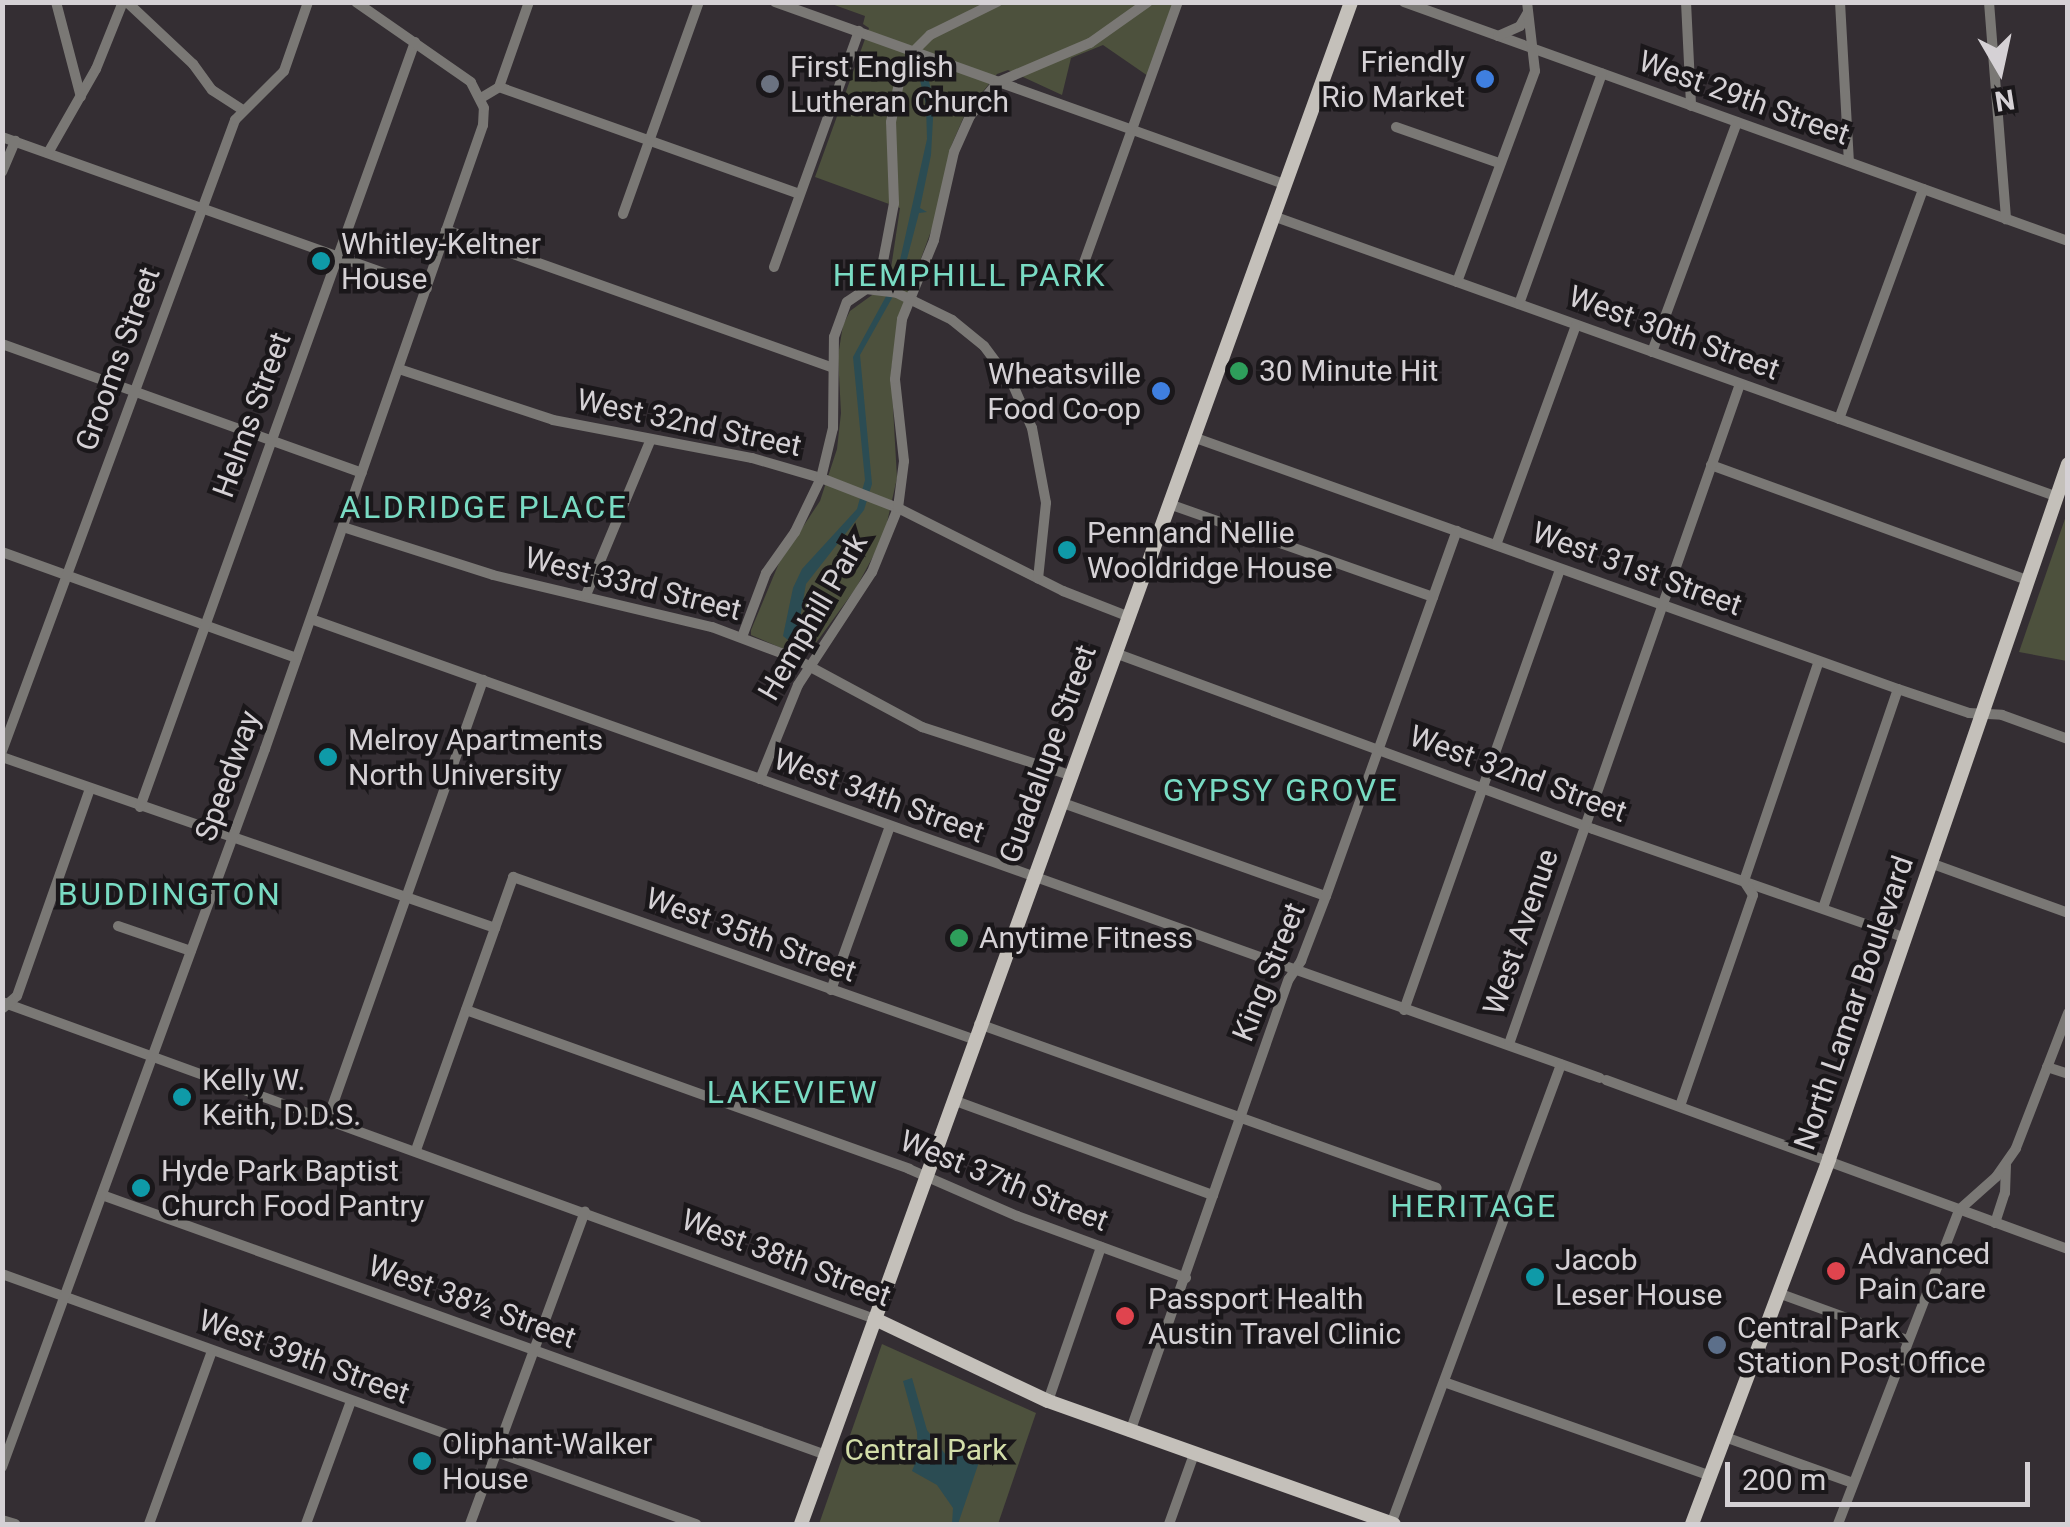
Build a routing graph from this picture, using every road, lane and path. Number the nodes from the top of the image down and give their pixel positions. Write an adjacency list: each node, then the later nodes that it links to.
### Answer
1 (56, 2): 25 (street)
2 (125, 2): 25 (street); 28 (street)
3 (308, 2): 28 (street, Grooms Street)
4 (356, 2): 19 (street)
5 (529, 2): 24 (street)
6 (699, 2): 33 (street)
7 (775, 2): 17 (street)
8 (997, 2): 21 (street)
9 (1148, 2): 23 (street)
10 (1350, 2): 39 (main road, Guadalupe Street)
11 (1404, 2): 18 (street, West 29th Street)
12 (1686, 2): 27 (street)
13 (1840, 2): 36 (street)
14 (1989, 2): 45 (street)
15 (1177, 3): 31 (street)
16 (1528, 7): 18 (street); 20 (street)
17 (860, 32): 21 (street); 41 (street)
18 (1498, 36): 20 (street, West 29th Street)
19 (414, 42): 26 (street); 48 (street, Helms Street)
20 (1534, 50): 22 (street, West 29th Street); 37 (street)
21 (914, 51): 23 (street); 53 (street, Hemphill Park)
22 (1602, 74): 27 (street, West 29th Street); 54 (street)
23 (998, 82): 31 (street); 53 (street, Hemphill Park)
24 (499, 87): 26 (street); 33 (street)
25 (81, 98): 35 (street)
26 (481, 98): 46 (street, Speedway)
27 (1691, 106): 29 (street, West 29th Street)
28 (243, 110): 42 (street, Grooms Street)
29 (1737, 122): 36 (street, West 29th Street); 57 (street)
30 (1396, 127): 37 (street)
31 (1132, 129): 39 (street); 50 (street)
32 (2, 136): 34 (street)
33 (650, 140): 41 (street); 43 (street)
34 (14, 141): 35 (street); 38 (street)
35 (48, 153): 42 (street)
36 (1849, 162): 40 (street, West 29th Street)
37 (1499, 164): 51 (street)
38 (2, 172)
39 (1284, 184): 44 (main road, Guadalupe Street)
40 (1923, 189): 45 (street, West 29th Street); 62 (street)
41 (800, 194): 49 (street)
42 (200, 207): 48 (street); 61 (street, Grooms Street)
43 (623, 214)
44 (1273, 216): 51 (street, West 30th Street); 63 (main road, Guadalupe Street)
45 (2006, 218): 47 (street, West 29th Street)
46 (446, 230): 52 (street, Speedway); 58 (street)
47 (2068, 241)
48 (337, 256): 52 (street); 64 (street, Helms Street)
49 (774, 267)
50 (1081, 270)
51 (1457, 282): 54 (street, West 30th Street)
52 (427, 288): 59 (street, Speedway)
53 (893, 293): 58 (street, Hemphill Park); 72 (street, Hemphill Park); 79 (street)
54 (1519, 304): 55 (street, West 30th Street)
55 (1576, 325): 57 (street, West 30th Street); 75 (street)
56 (2, 344): 61 (street)
57 (1652, 352): 60 (street, West 30th Street)
58 (830, 368): 69 (street, Hemphill Park)
59 (399, 370): 65 (street, West 32nd Street); 68 (street, Speedway)
60 (1740, 384): 62 (street, West 30th Street); 67 (street, West Avenue)
61 (133, 392): 64 (street); 78 (street, Grooms Street)
62 (1839, 419): 70 (street, West 30th Street)
63 (1193, 436): 71 (main road, Guadalupe Street); 74 (street, West 31st Street)
64 (270, 440): 68 (street); 86 (street, Helms Street)
65 (650, 440): 69 (street, West 32nd Street); 81 (street)
66 (2068, 464): 70 (main road, North Lamar Boulevard)
67 (1711, 465): 80 (street); 83 (street, West Avenue)
68 (362, 473): 73 (street, Speedway)
69 (821, 478): 72 (street, West 32nd Street); 87 (street, Hemphill Park)
70 (2064, 489): 80 (main road, North Lamar Boulevard)
71 (1169, 504): 82 (street); 84 (main road, Guadalupe Street)
72 (898, 508): 79 (street, West 32nd Street); 91 (street, Hemphill Park)
73 (343, 528): 81 (street, West 33rd Street); 85 (street, Speedway)
74 (1457, 531): 75 (street, West 31st Street); 82 (street, King Street)
75 (1496, 545): 77 (street, West 31st Street)
76 (2, 552): 78 (street)
77 (1560, 569): 83 (street, West 31st Street); 100 (street)
78 (66, 575): 86 (street); 97 (street, Grooms Street)
79 (1038, 579): 84 (street, West 32nd Street)
80 (2029, 581): 94 (main road, North Lamar Boulevard)
81 (586, 596): 87 (street, West 33rd Street)
82 (1433, 597): 96 (street, King Street)
83 (1661, 605): 90 (street, West 31st Street); 105 (street, West Avenue)
84 (1127, 616): 88 (main road, Guadalupe Street)
85 (311, 619): 89 (street, Speedway); 92 (street, West 34th Street)
86 (204, 624): 89 (street); 103 (street, Helms Street)
87 (742, 637): 91 (street, West 33rd Street)
88 (1114, 653): 96 (street, West 32nd Street); 98 (main road, Guadalupe Street)
89 (297, 658): 106 (street, Speedway)
90 (1819, 661): 93 (street, West 31st Street); 109 (street)
91 (809, 665): 98 (street, West 33rd Street); 99 (street, Hemphill Park)
92 (483, 680): 99 (street, West 34th Street); 111 (street)
93 (1898, 689): 94 (street, West 31st Street); 112 (street)
94 (1984, 714): 95 (street, West 31st Street); 107 (main road, North Lamar Boulevard)
95 (2068, 740)
96 (1379, 749): 100 (street, West 32nd Street); 110 (street, King Street)
97 (2, 754): 101 (street)
98 (1070, 775): 102 (main road, Guadalupe Street)
99 (760, 780): 104 (street, West 34th Street)
100 (1483, 788): 105 (street, West 32nd Street); 122 (street)
101 (90, 789): 103 (street); 120 (street)
102 (1060, 802): 108 (main road, Guadalupe Street); 110 (street)
103 (140, 807): 106 (street)
104 (890, 826): 108 (street, West 34th Street); 119 (street)
105 (1584, 826): 109 (street, West 32nd Street); 126 (street, West Avenue)
106 (231, 839): 111 (street); 117 (street, Speedway)
107 (1933, 864): 113 (street); 116 (main road, North Lamar Boulevard)
108 (1032, 878): 118 (street, West 34th Street); 124 (main road, Guadalupe Street)
109 (1744, 881): 112 (street, West 32nd Street); 132 (street)
110 (1326, 896): 118 (street, King Street)
111 (404, 897): 115 (street); 133 (street)
112 (1823, 908): 116 (street, West 32nd Street)
113 (2068, 913)
114 (118, 926): 117 (street)
115 (495, 928): 119 (street, West 35th Street); 121 (street)
116 (1906, 938): 136 (main road, North Lamar Boulevard)
117 (191, 952): 127 (street, Speedway)
118 (1292, 970): 122 (street, West 34th Street); 134 (street, King Street)
119 (830, 990): 125 (street, West 35th Street)
120 (4, 1005): 127 (street, West 38th Street)
121 (466, 1010): 135 (street); 138 (street, West 37th Street)
122 (1404, 1010): 126 (street, West 34th Street)
123 (2068, 1013): 129 (street)
124 (979, 1024): 125 (main road, Guadalupe Street); 134 (street)
125 (973, 1040): 131 (main road, Guadalupe Street)
126 (1509, 1044): 128 (street, West 34th Street)
127 (152, 1056): 133 (street, West 38th Street); 140 (street, Speedway)
128 (1561, 1064): 132 (street, West 34th Street); 155 (street)
129 (2047, 1066): 130 (street); 137 (street)
130 (2068, 1074)
131 (953, 1100): 138 (main road, Guadalupe Street); 141 (street)
132 (1680, 1106): 136 (street, West 34th Street)
133 (328, 1118): 135 (street, West 38th Street)
134 (1238, 1119): 139 (street); 141 (street, King Street)
135 (416, 1150): 143 (street, West 38th Street)
136 (1829, 1159): 142 (street, West 34th Street); 149 (main road, North Lamar Boulevard)
137 (2006, 1165): 142 (street); 144 (street)
138 (926, 1179): 145 (street, West 37th Street); 151 (main road, Guadalupe Street)
139 (1437, 1188)
140 (102, 1195): 150 (street, Speedway); 154 (street, West 38½ Street)
141 (1212, 1196): 148 (street, King Street)
142 (1959, 1210): 144 (street, West 34th Street); 152 (street)
143 (586, 1211): 151 (street, West 38th Street); 154 (street)
144 (1995, 1223): 146 (street, West 34th Street)
145 (1102, 1247): 148 (street, West 37th Street); 157 (street)
146 (2068, 1248)
147 (2, 1274): 150 (street, West 39th Street)
148 (1186, 1278): 158 (street, King Street)
149 (1778, 1294): 152 (street); 159 (main road, North Lamar Boulevard)
150 (66, 1296): 153 (street, West 39th Street); 163 (street, Speedway)
151 (874, 1319): 157 (main road, West 38th Street); 162 (main road, Guadalupe Street)
152 (1906, 1340): 165 (street)
153 (212, 1351): 156 (street, West 39th Street); 168 (street)
154 (534, 1351): 160 (street); 162 (street, West 38½ Street)
155 (1444, 1382): 164 (street); 174 (street)
156 (351, 1401): 160 (street, West 39th Street); 169 (street)
157 (1048, 1401): 158 (main road, West 38th Street)
158 (1130, 1432): 161 (main road, West 38th Street)
159 (1725, 1437): 164 (main road, North Lamar Boulevard); 165 (street)
160 (496, 1453): 170 (street); 171 (street, West 39th Street)
161 (1194, 1454): 173 (street); 174 (main road, West 38th Street)
162 (826, 1455): 172 (main road, Guadalupe Street)
163 (2, 1467)
164 (1711, 1476): 175 (main road, North Lamar Boulevard)
165 (1853, 1483): 176 (street)
166 (2, 1520): 167 (street)
167 (14, 1524)
168 (149, 1524)
169 (306, 1524)
170 (470, 1524)
171 (696, 1524)
172 (801, 1524)
173 (1169, 1524)
174 (1393, 1524)
175 (1692, 1524)
176 (1838, 1524)

